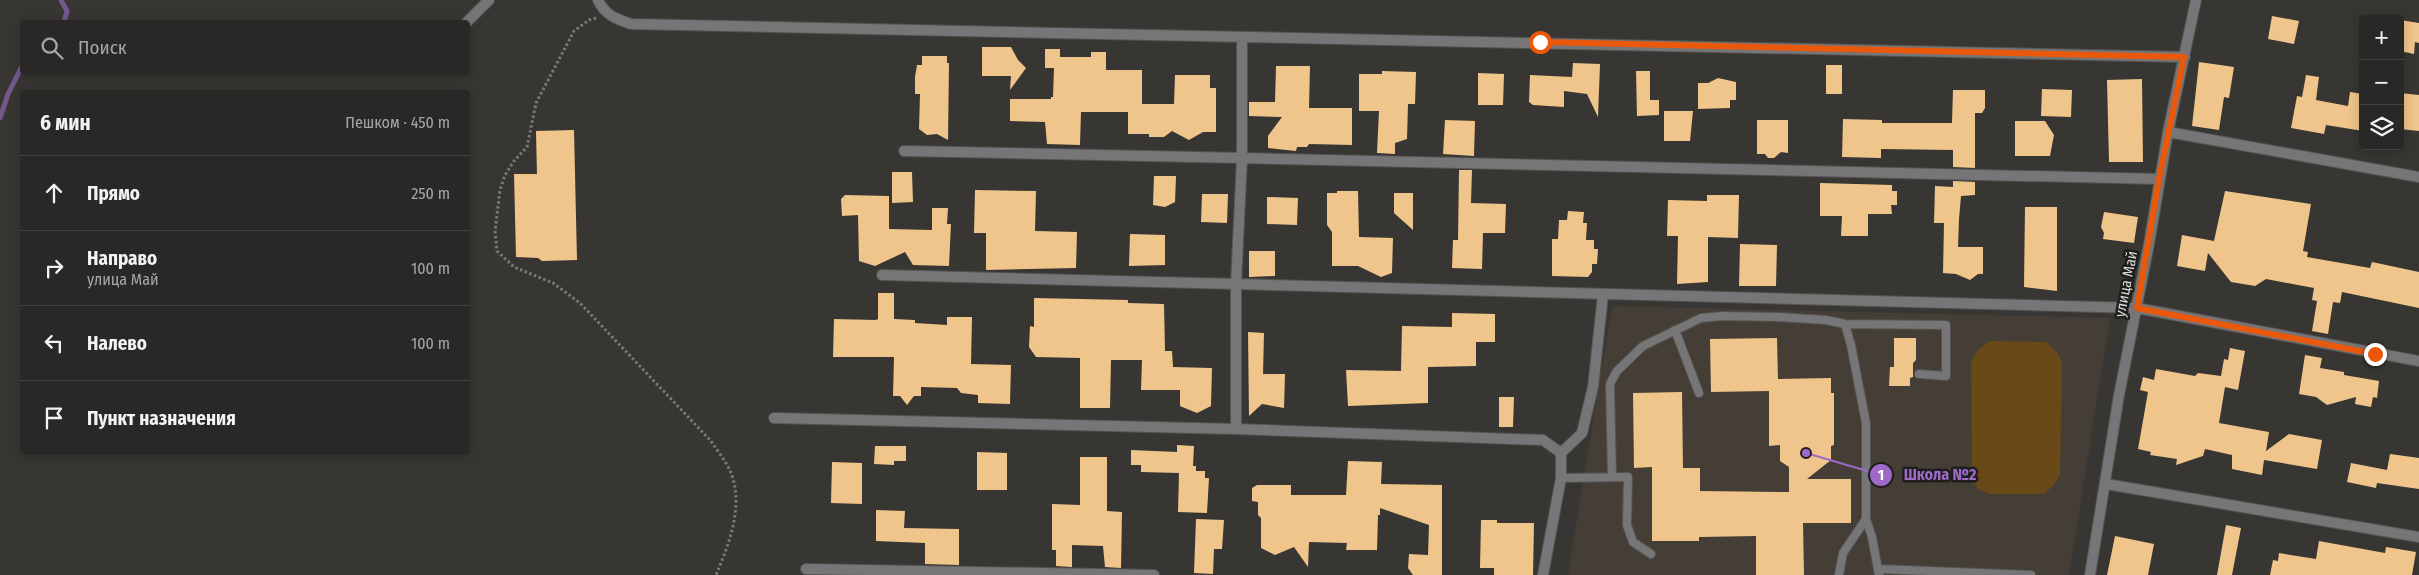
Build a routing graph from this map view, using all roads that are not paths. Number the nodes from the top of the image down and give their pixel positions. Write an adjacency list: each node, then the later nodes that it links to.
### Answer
1 (489, 0): 4 (street)
2 (598, 0): 5 (street)
3 (2196, 0): 6 (street, улица Май)
4 (469, 20)
5 (1242, 37): 6 (street); 9 (street)
6 (2184, 57): 7 (street, улица Май)
7 (2168, 132): 10 (street); 11 (street, улица Май)
8 (904, 150): 9 (street)
9 (1242, 158): 11 (street); 13 (street)
10 (2419, 177)
11 (2159, 179): 15 (street, улица Май)
12 (882, 275): 13 (street)
13 (1236, 284): 14 (street); 22 (street)
14 (1603, 294): 15 (street); 23 (street)
15 (2137, 308): 18 (street); 26 (street, улица Май)
16 (1845, 324): 17 (lane); 19 (lane); 27 (lane)
17 (1675, 330): 20 (lane); 24 (lane)
18 (2419, 361)
19 (1919, 374)
20 (1699, 393)
21 (774, 418): 22 (street)
22 (1236, 429): 23 (street)
23 (1561, 453): 25 (street)
24 (1612, 476): 25 (lane); 29 (lane)
25 (1561, 478): 33 (street)
26 (2106, 484): 28 (street); 36 (street, улица Май)
27 (1866, 519): 31 (lane); 34 (lane)
28 (2419, 537)
29 (1651, 554)
30 (806, 569): 32 (street)
31 (1879, 572): 35 (lane)
32 (1154, 575)
33 (1543, 575)
34 (1839, 575)
35 (2031, 575)
36 (2090, 575)

